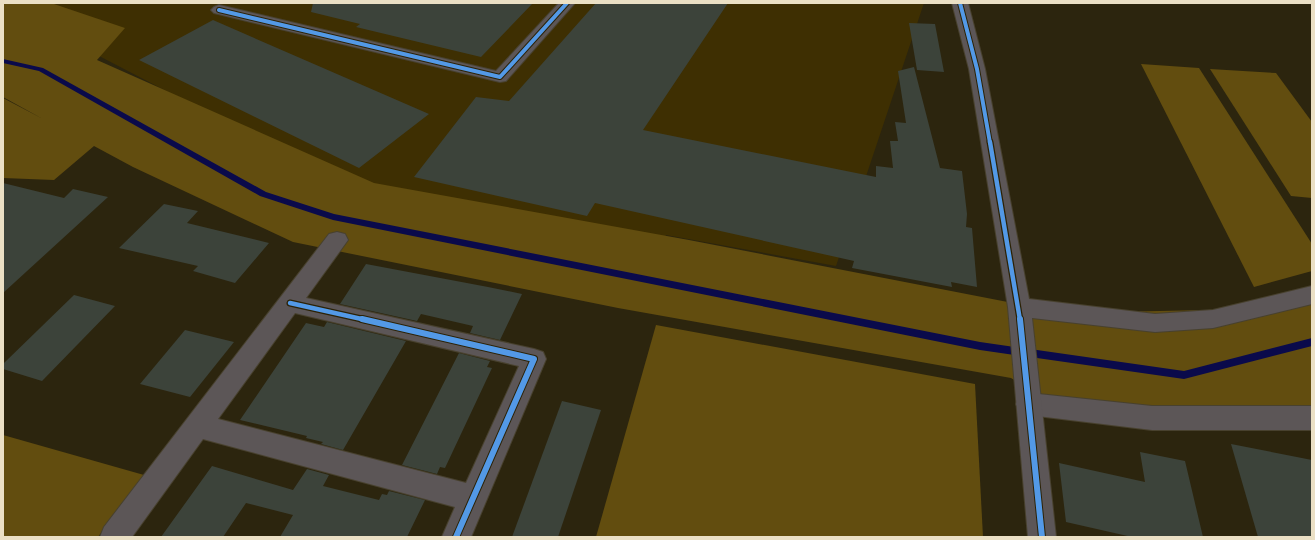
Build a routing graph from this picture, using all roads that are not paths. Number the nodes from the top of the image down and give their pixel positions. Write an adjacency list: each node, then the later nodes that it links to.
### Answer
1 (567, 3): 3 (street)
2 (960, 3): 7 (street)
3 (219, 10)
4 (337, 240): 6 (street)
5 (1312, 295): 7 (street)
6 (290, 303): 10 (street); 11 (street)
7 (1021, 317): 8 (street)
8 (1029, 404): 9 (street); 14 (street)
9 (1312, 418)
10 (198, 426): 11 (street); 12 (street)
11 (473, 498): 13 (street)
12 (114, 537)
13 (456, 537)
14 (1042, 537)

